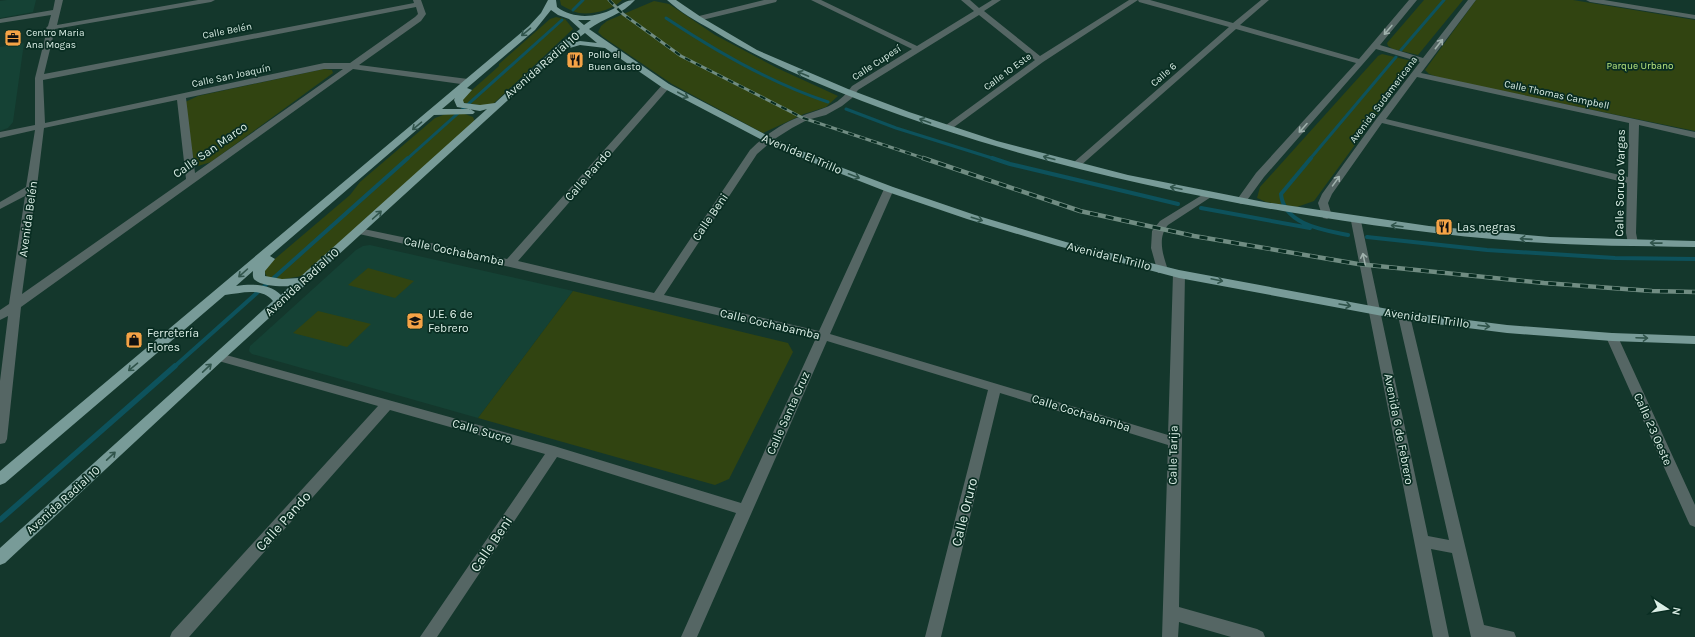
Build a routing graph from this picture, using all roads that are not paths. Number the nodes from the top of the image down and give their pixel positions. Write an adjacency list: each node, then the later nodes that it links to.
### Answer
1 (58, 0): 18 (street, Avenida Belén)
2 (211, 0): 25 (street)
3 (630, 0): 19 (main road, Avenida Radial 10)
4 (671, 0): 22 (main road)
5 (773, 0): 22 (street)
6 (815, 0): 29 (street)
7 (965, 0): 17 (street, Calle 10 Este)
8 (997, 0): 17 (street, Calle Cupesí)
9 (1134, 0): 31 (street)
10 (1142, 0): 24 (street)
11 (1265, 0): 24 (street, Calle 6)
12 (1413, 0): 28 (street, one-way to 28)
13 (1472, 0): 32 (street, Avenida Sudamericana, one-way to 13)
14 (1590, 0): 21 (street)
15 (552, 1): 20 (main road, Avenida El Trillo); 35 (main road, one-way to 35)
16 (418, 2): 34 (street, Calle San Marco); 37 (street, Calle Belén)
17 (978, 11): 29 (street, Calle Cupesí); 31 (street, Calle 10 Este)
18 (56, 12): 23 (street); 25 (street, Avenida Belén)
19 (609, 14): 20 (main road); 26 (main road, Avenida Radial 10)
20 (569, 16): 26 (main road, Avenida El Trillo)
21 (1695, 17)
22 (698, 19): 40 (main road, one-way to 22)
23 (0, 22)
24 (1235, 26): 33 (street); 52 (street, Calle 6)
25 (50, 28): 37 (street, Avenida Belén)
26 (584, 29): 27 (main road, Avenida El Trillo); 30 (main road, Avenida Radial 10)
27 (606, 46): 30 (main road); 39 (main road, Avenida El Trillo)
28 (1375, 46): 32 (street); 33 (street)
29 (917, 49): 40 (street, Calle Cupesí)
30 (558, 50): 42 (main road, Avenida Radial 10)
31 (1040, 60): 48 (street, Calle 10 Este)
32 (1425, 61): 36 (street, Avenida Sudamericana)
33 (1361, 62): 59 (street, one-way to 59)
34 (350, 66): 38 (street, Calle San Joaquín); 41 (street, Calle San Joaquín); 53 (street, Calle San Marco)
35 (484, 68): 38 (main road); 42 (main road)
36 (1415, 74): 45 (street, Avenida Sudamericana); 46 (street, Calle Thomas Campbell)
37 (39, 78): 47 (street, Avenida Belén)
38 (468, 82): 43 (main road)
39 (666, 86): 51 (main road, Avenida El Trillo, one-way to 51); 66 (street, Calle Pando)
40 (852, 95): 48 (main road, one-way to 40); 51 (street, Calle Cupesí)
41 (181, 97): 47 (street, Calle San Joaquín); 53 (street)
42 (494, 106): 44 (main road, Avenida Radial 10)
43 (432, 113): 44 (main road); 58 (main road, one-way to 58)
44 (481, 118): 63 (main road, Avenida Radial 10, one-way to 44)
45 (1380, 120): 54 (street); 61 (street, Avenida Sudamericana, one-way to 45)
46 (1634, 122): 50 (street, Calle Thomas Campbell); 54 (street, Calle Soruco Vargas)
47 (40, 127): 49 (street, Calle San Joaquín); 55 (street, Avenida Belén)
48 (947, 128): 52 (main road, one-way to 48)
49 (0, 135)
50 (1695, 135)
51 (767, 139): 56 (main road, Avenida El Trillo, one-way to 56); 71 (street, Calle Beni)
52 (1076, 165): 57 (main road, one-way to 52)
53 (191, 180): 73 (street, Calle San Marco)
54 (1632, 181): 64 (street, Calle Soruco Vargas)
55 (32, 188): 60 (street); 73 (street, Avenida Belén)
56 (889, 190): 67 (main road, Avenida El Trillo, one-way to 67); 77 (street, Calle Santa Cruz)
57 (1207, 194): 59 (main road); 67 (street)
58 (336, 195): 69 (main road); 70 (main road, one-way to 70)
59 (1241, 201): 61 (main road)
60 (0, 206)
61 (1327, 216): 62 (main road)
62 (1356, 220): 64 (main road, one-way to 62); 74 (street, Avenida 6 de Febrero, one-way to 62)
63 (359, 231): 66 (street, Calle Cochabamba); 69 (main road, Avenida Radial 10)
64 (1633, 243): 65 (main road, one-way to 64)
65 (1695, 244)
66 (510, 263): 71 (street, Calle Cochabamba)
67 (1162, 270): 68 (main road, Avenida El Trillo)
68 (1179, 274): 74 (main road, Avenida El Trillo, one-way to 74); 84 (street, Calle Tarija)
69 (304, 281): 72 (main road, Avenida Radial 10)
70 (222, 291): 72 (main road); 86 (main road, one-way to 86)
71 (657, 297): 77 (street, Calle Cochabamba)
72 (278, 299): 80 (main road, Avenida Radial 10)
73 (15, 305): 75 (street, Calle San Marco); 83 (street, Avenida Belén)
74 (1375, 310): 76 (main road, Avenida El Trillo); 89 (street, Avenida 6 de Febrero)
75 (0, 316)
76 (1404, 316): 78 (main road, Avenida El Trillo, one-way to 78); 90 (street)
77 (822, 336): 81 (street, Calle Cochabamba); 87 (street, Calle Santa Cruz)
78 (1612, 337): 79 (main road, Avenida El Trillo, one-way to 79); 88 (street, Calle 23 Oeste)
79 (1695, 340)
80 (219, 357): 82 (street, Calle Sucre); 91 (main road, Avenida Radial 10, one-way to 80)
81 (995, 387): 84 (street, Calle Cochabamba); 97 (street, Calle Oruro)
82 (388, 404): 85 (street, Calle Sucre); 94 (street, Calle Pando)
83 (0, 439)
84 (1174, 442): 92 (street, Calle Tarija)
85 (554, 451): 87 (street, Calle Sucre); 95 (street, Calle Beni)
86 (1, 477)
87 (744, 510): 96 (street, Calle Santa Cruz)
88 (1695, 521)
89 (1421, 541): 90 (street); 100 (street, Avenida 6 de Febrero)
90 (1458, 548): 93 (street)
91 (0, 558)
92 (1170, 612): 98 (street, Calle Tarija); 99 (street)
93 (1478, 634): 101 (street)
94 (178, 637)
95 (428, 637)
96 (689, 637)
97 (933, 637)
98 (1170, 637)
99 (1257, 637)
100 (1441, 637)
101 (1508, 637)

